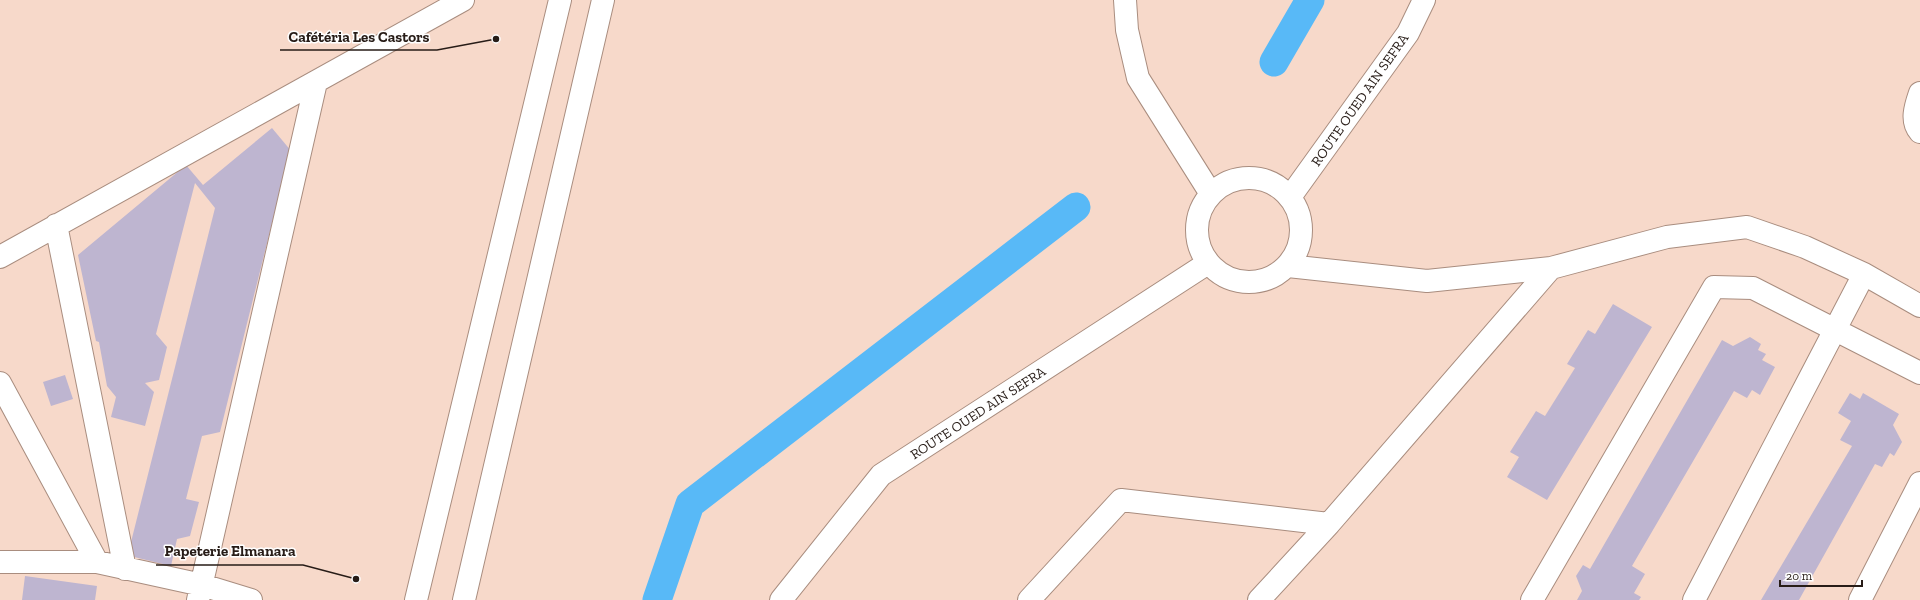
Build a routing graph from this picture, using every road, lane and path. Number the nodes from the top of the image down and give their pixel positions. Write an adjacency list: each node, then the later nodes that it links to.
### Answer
1 (463, 0): 6 (street)
2 (560, 0): 28 (street)
3 (603, 0): 29 (street)
4 (1125, 0): 9 (street)
5 (1424, 0): 10 (street, ROUTE OUED AIN SEFRA)
6 (316, 82): 11 (street); 26 (street)
7 (1920, 93): 8 (street)
8 (1920, 132)
9 (1211, 194): 10 (street); 13 (street)
10 (1290, 197): 14 (street)
11 (56, 226): 12 (street); 25 (street)
12 (0, 257)
13 (1208, 263): 14 (street); 30 (street, ROUTE OUED AIN SEFRA)
14 (1288, 266): 15 (street)
15 (1551, 268): 16 (street); 22 (street)
16 (1864, 274): 17 (street); 18 (street)
17 (1920, 306)
18 (1835, 330): 19 (street); 33 (street); 34 (street)
19 (1920, 373)
20 (0, 383): 24 (street)
21 (1920, 483): 35 (street)
22 (1329, 524): 31 (street); 32 (street)
23 (0, 562): 24 (street)
24 (97, 562): 25 (street)
25 (125, 569): 26 (street)
26 (200, 592): 27 (street)
27 (251, 600)
28 (416, 600)
29 (464, 600)
30 (781, 600)
31 (1029, 600)
32 (1259, 600)
33 (1532, 600)
34 (1694, 600)
35 (1860, 600)

